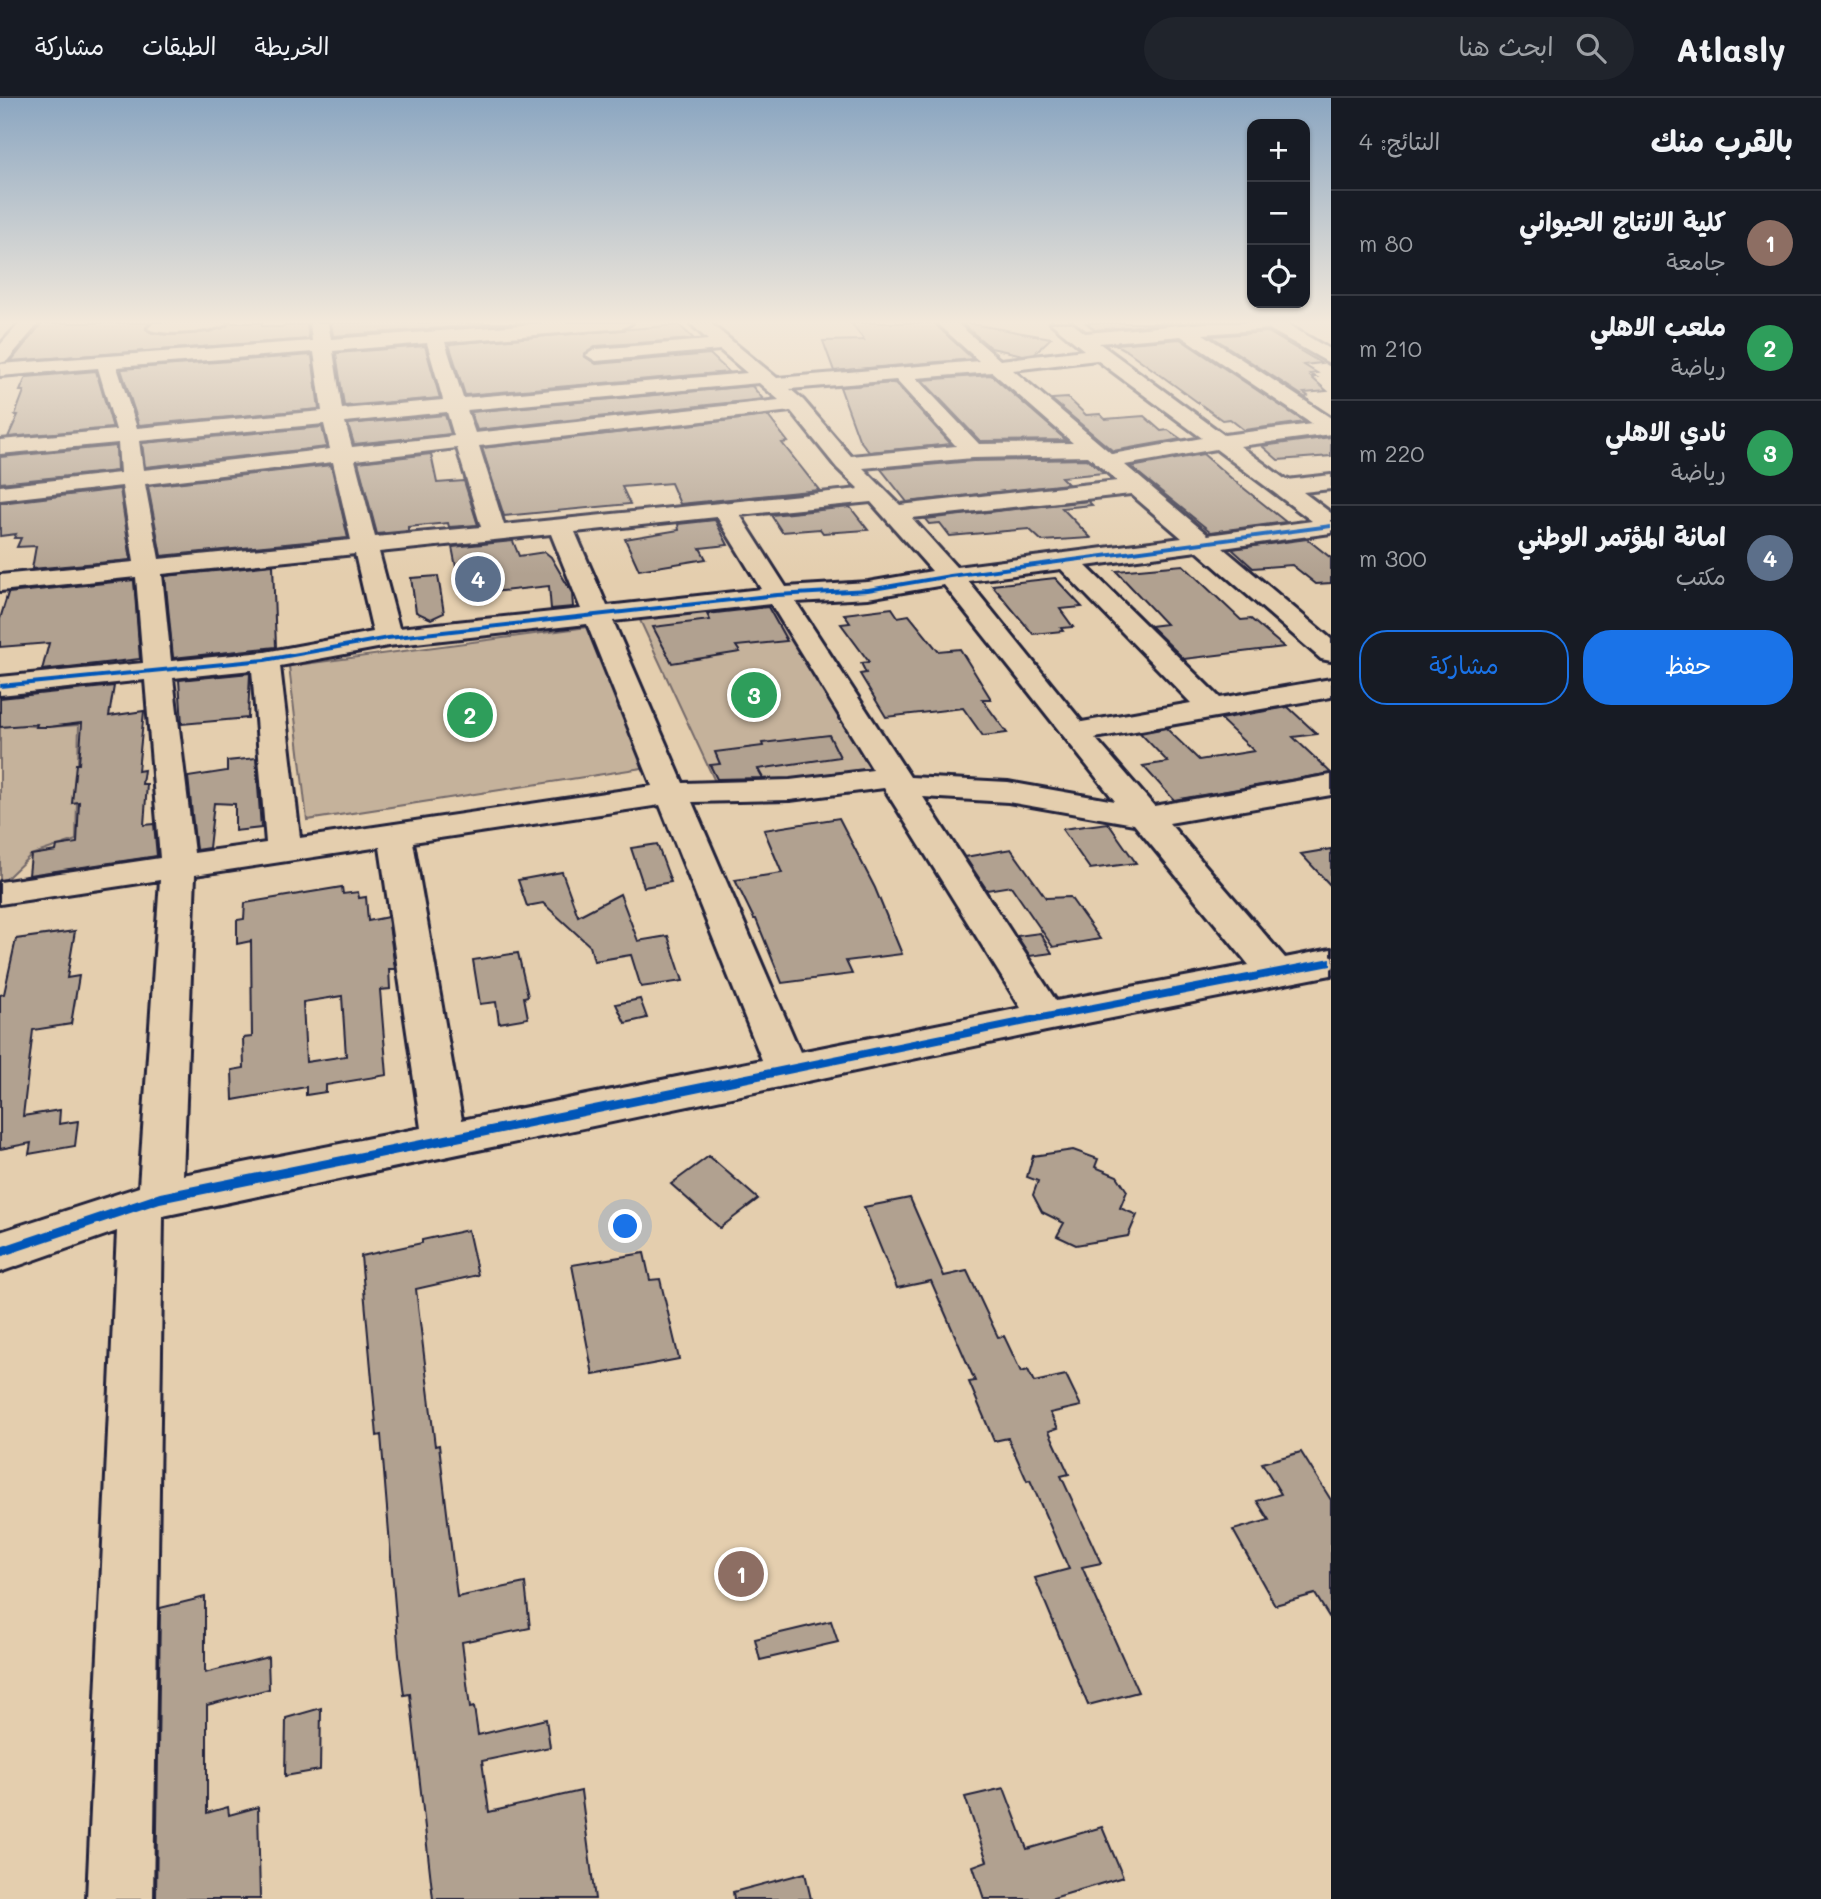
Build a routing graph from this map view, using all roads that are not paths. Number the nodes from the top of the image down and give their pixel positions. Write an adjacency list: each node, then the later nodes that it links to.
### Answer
1 (120, 407): 13 (street)
2 (332, 407): 11 (street)
3 (432, 407): 11 (street)
4 (455, 407): 14 (street)
5 (769, 407): 14 (street)
6 (799, 407): 20 (street)
7 (932, 407): 17 (street)
8 (1044, 407): 19 (street)
9 (1170, 407): 15 (street)
10 (1300, 407): 12 (street)
11 (333, 416): 13 (street); 18 (street)
12 (1331, 428): 15 (street)
13 (128, 435): 16 (street); 21 (street)
14 (464, 442): 18 (street); 30 (street)
15 (1218, 442): 19 (street); 24 (street)
16 (0, 447)
17 (973, 451): 19 (street); 20 (street)
18 (344, 455): 21 (street); 32 (street)
19 (1100, 455): 23 (street)
20 (845, 463): 26 (street)
21 (132, 478): 25 (street); 34 (street)
22 (1331, 482): 24 (street)
23 (1137, 486): 26 (street); 31 (street)
24 (1284, 487): 28 (street)
25 (0, 493)
26 (886, 504): 27 (street); 35 (street)
27 (724, 509): 29 (street); 37 (street)
28 (1331, 525): 31 (street)
29 (560, 526): 30 (street); 38 (street)
30 (494, 531): 32 (street)
31 (1202, 542): 33 (street); 40 (street)
32 (365, 546): 34 (street); 39 (street)
33 (1066, 560): 35 (street); 45 (street)
34 (148, 568): 36 (street); 42 (street)
35 (950, 576): 37 (street); 46 (street)
36 (0, 583)
37 (777, 595): 38 (street); 47 (street)
38 (597, 614): 39 (street); 49 (street)
39 (388, 638): 41 (street)
40 (1331, 653)
41 (265, 660): 42 (street); 52 (street)
42 (158, 671): 43 (street); 53 (street)
43 (0, 686)
44 (1331, 688): 45 (street)
45 (1212, 707): 46 (street)
46 (1074, 732): 50 (street)
47 (896, 782): 49 (street); 50 (street); 57 (street)
48 (1331, 785): 50 (street)
49 (671, 793): 51 (street); 58 (street)
50 (1148, 817): 56 (street)
51 (395, 834): 52 (street); 59 (street)
52 (284, 850): 53 (street)
53 (178, 866): 54 (street); 60 (street)
54 (0, 893)
55 (1331, 962): 56 (street)
56 (1275, 971): 57 (street)
57 (1046, 1017): 58 (street)
58 (787, 1070): 59 (street)
59 (444, 1140): 60 (street)
60 (150, 1201): 61 (street); 62 (street)
61 (0, 1252)
62 (120, 1899)

